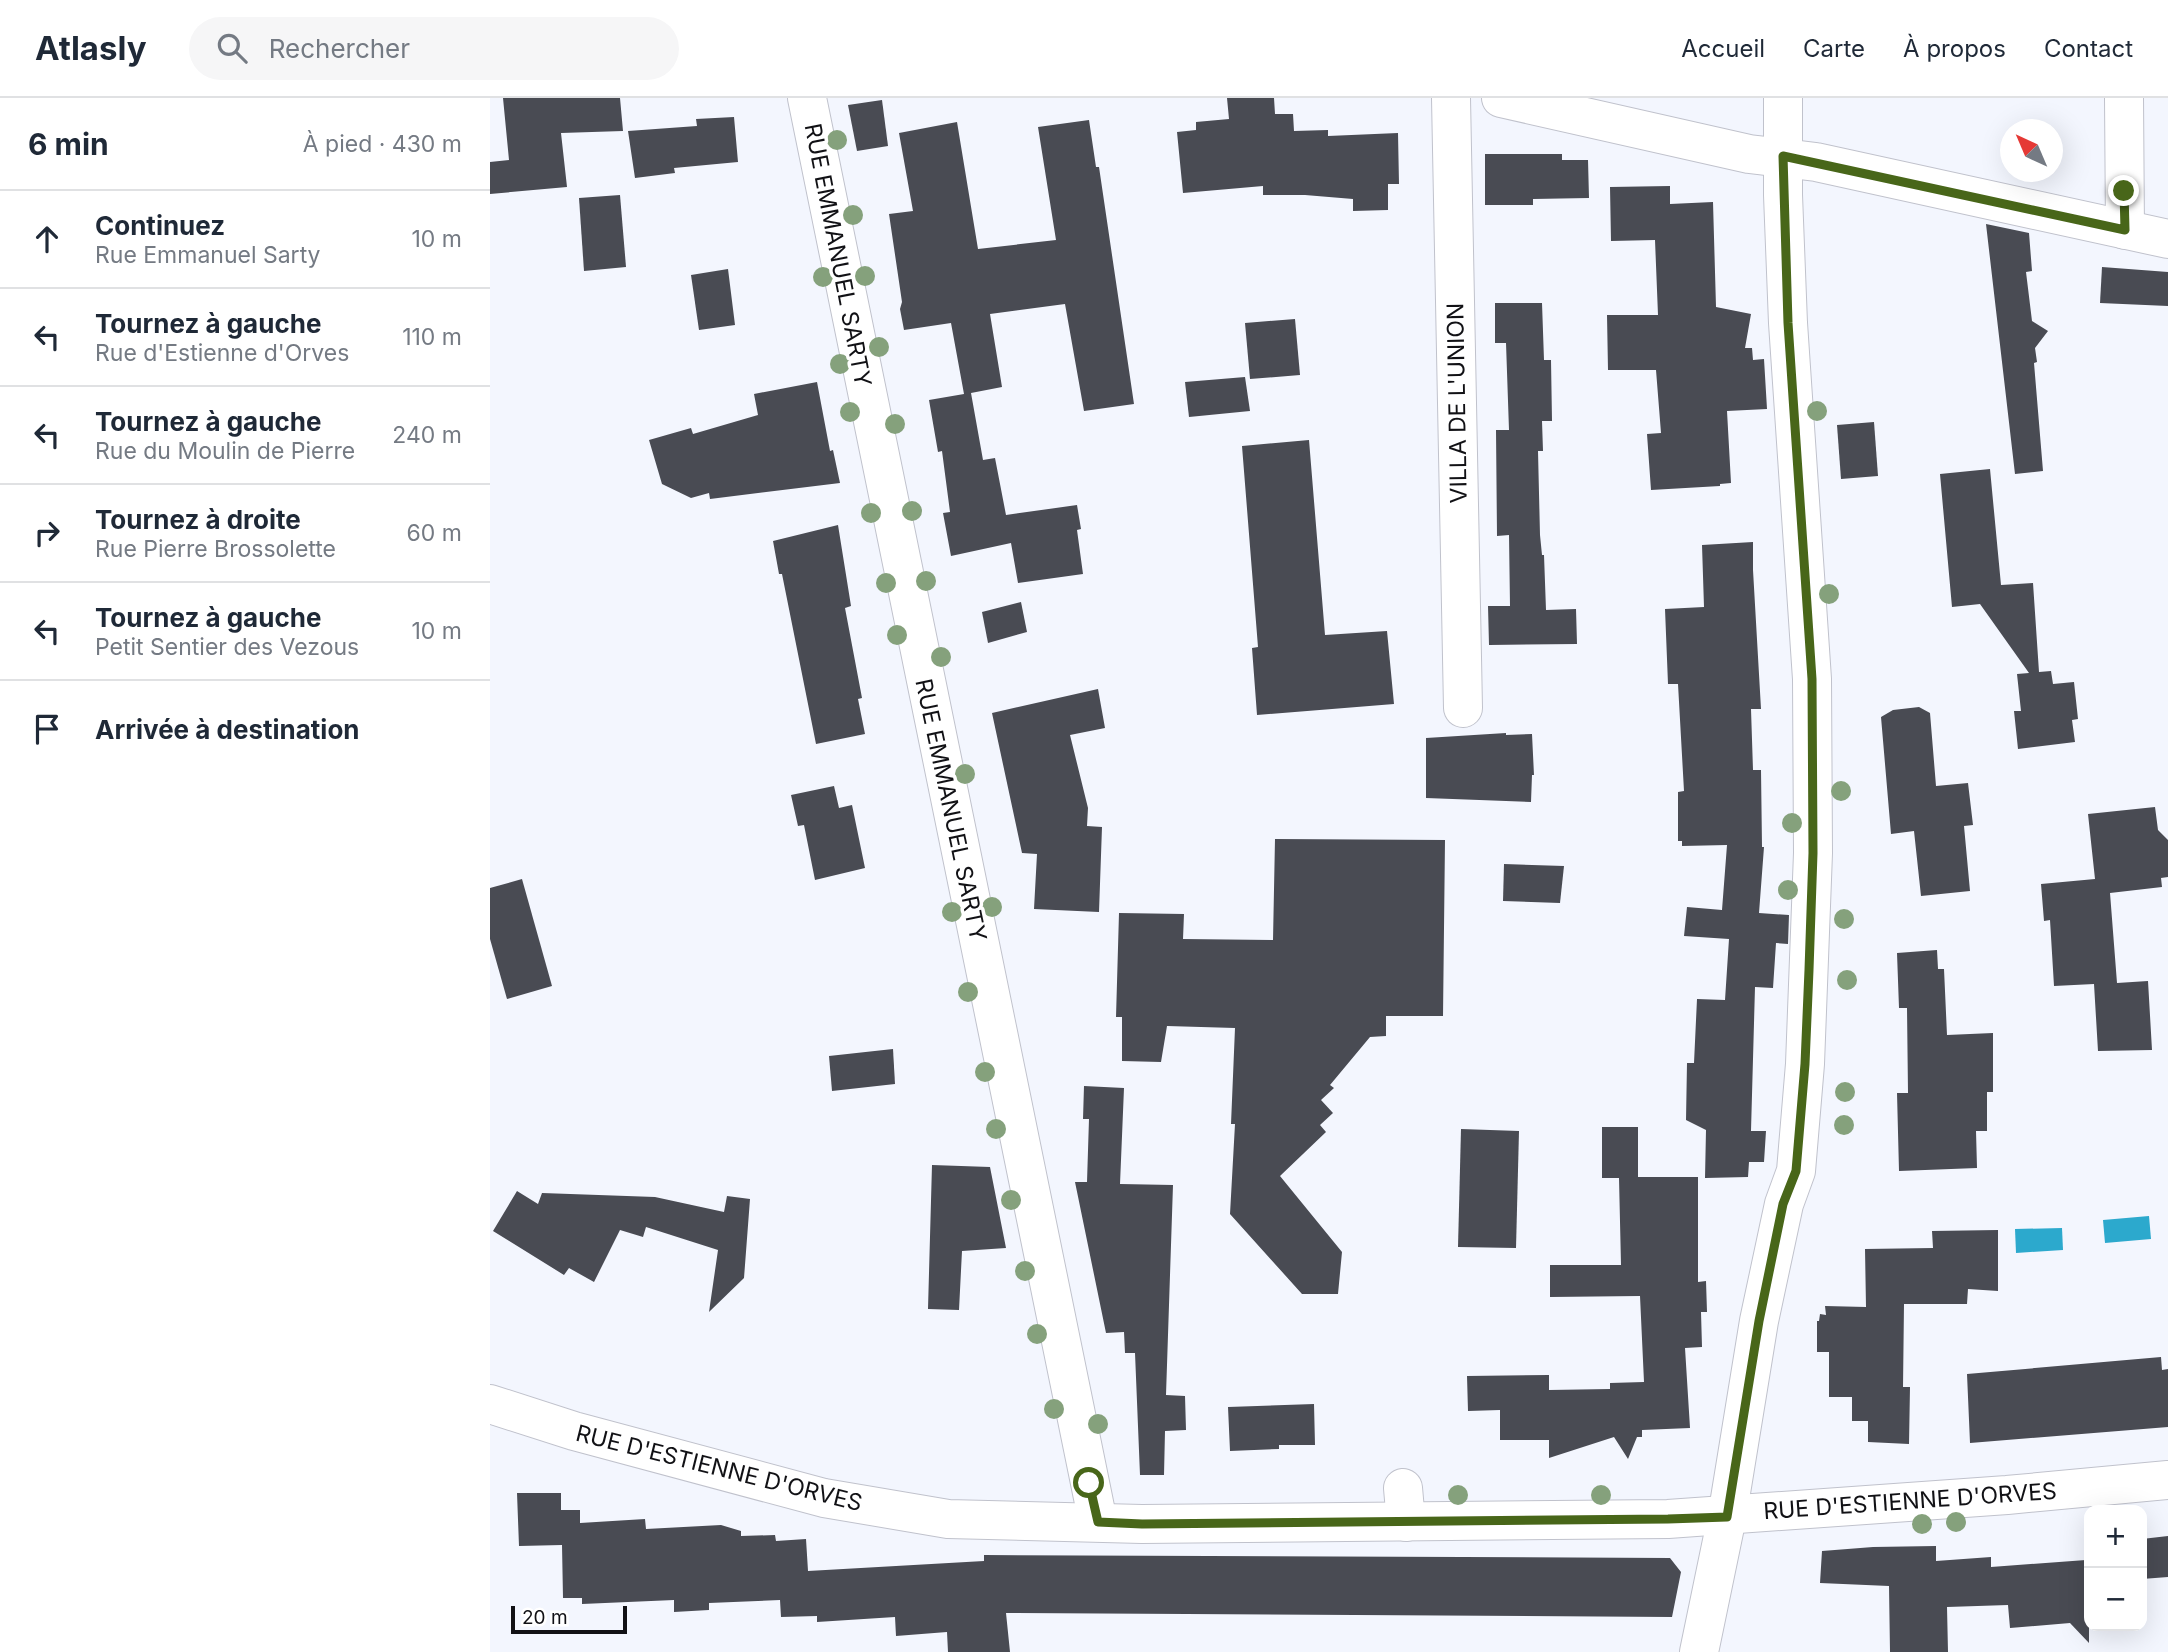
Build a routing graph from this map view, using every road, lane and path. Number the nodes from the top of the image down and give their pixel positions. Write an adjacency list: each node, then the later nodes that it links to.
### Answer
1 (807, 98): 13 (street, RUE EMMANUEL SARTY)
2 (1451, 98): 9 (street, VILLA DE L'UNION)
3 (1501, 98): 6 (street)
4 (1783, 98): 6 (street)
5 (2124, 98): 7 (street)
6 (1783, 156): 7 (street); 12 (street)
7 (2125, 230): 8 (street)
8 (2168, 239)
9 (1463, 708)
10 (490, 1404): 13 (street, RUE D'ESTIENNE D'ORVES)
11 (2168, 1480): 12 (street, RUE D'ESTIENNE D'ORVES)
12 (1727, 1517): 13 (street, RUE D'ESTIENNE D'ORVES); 14 (street)
13 (1098, 1522)
14 (1699, 1652)

